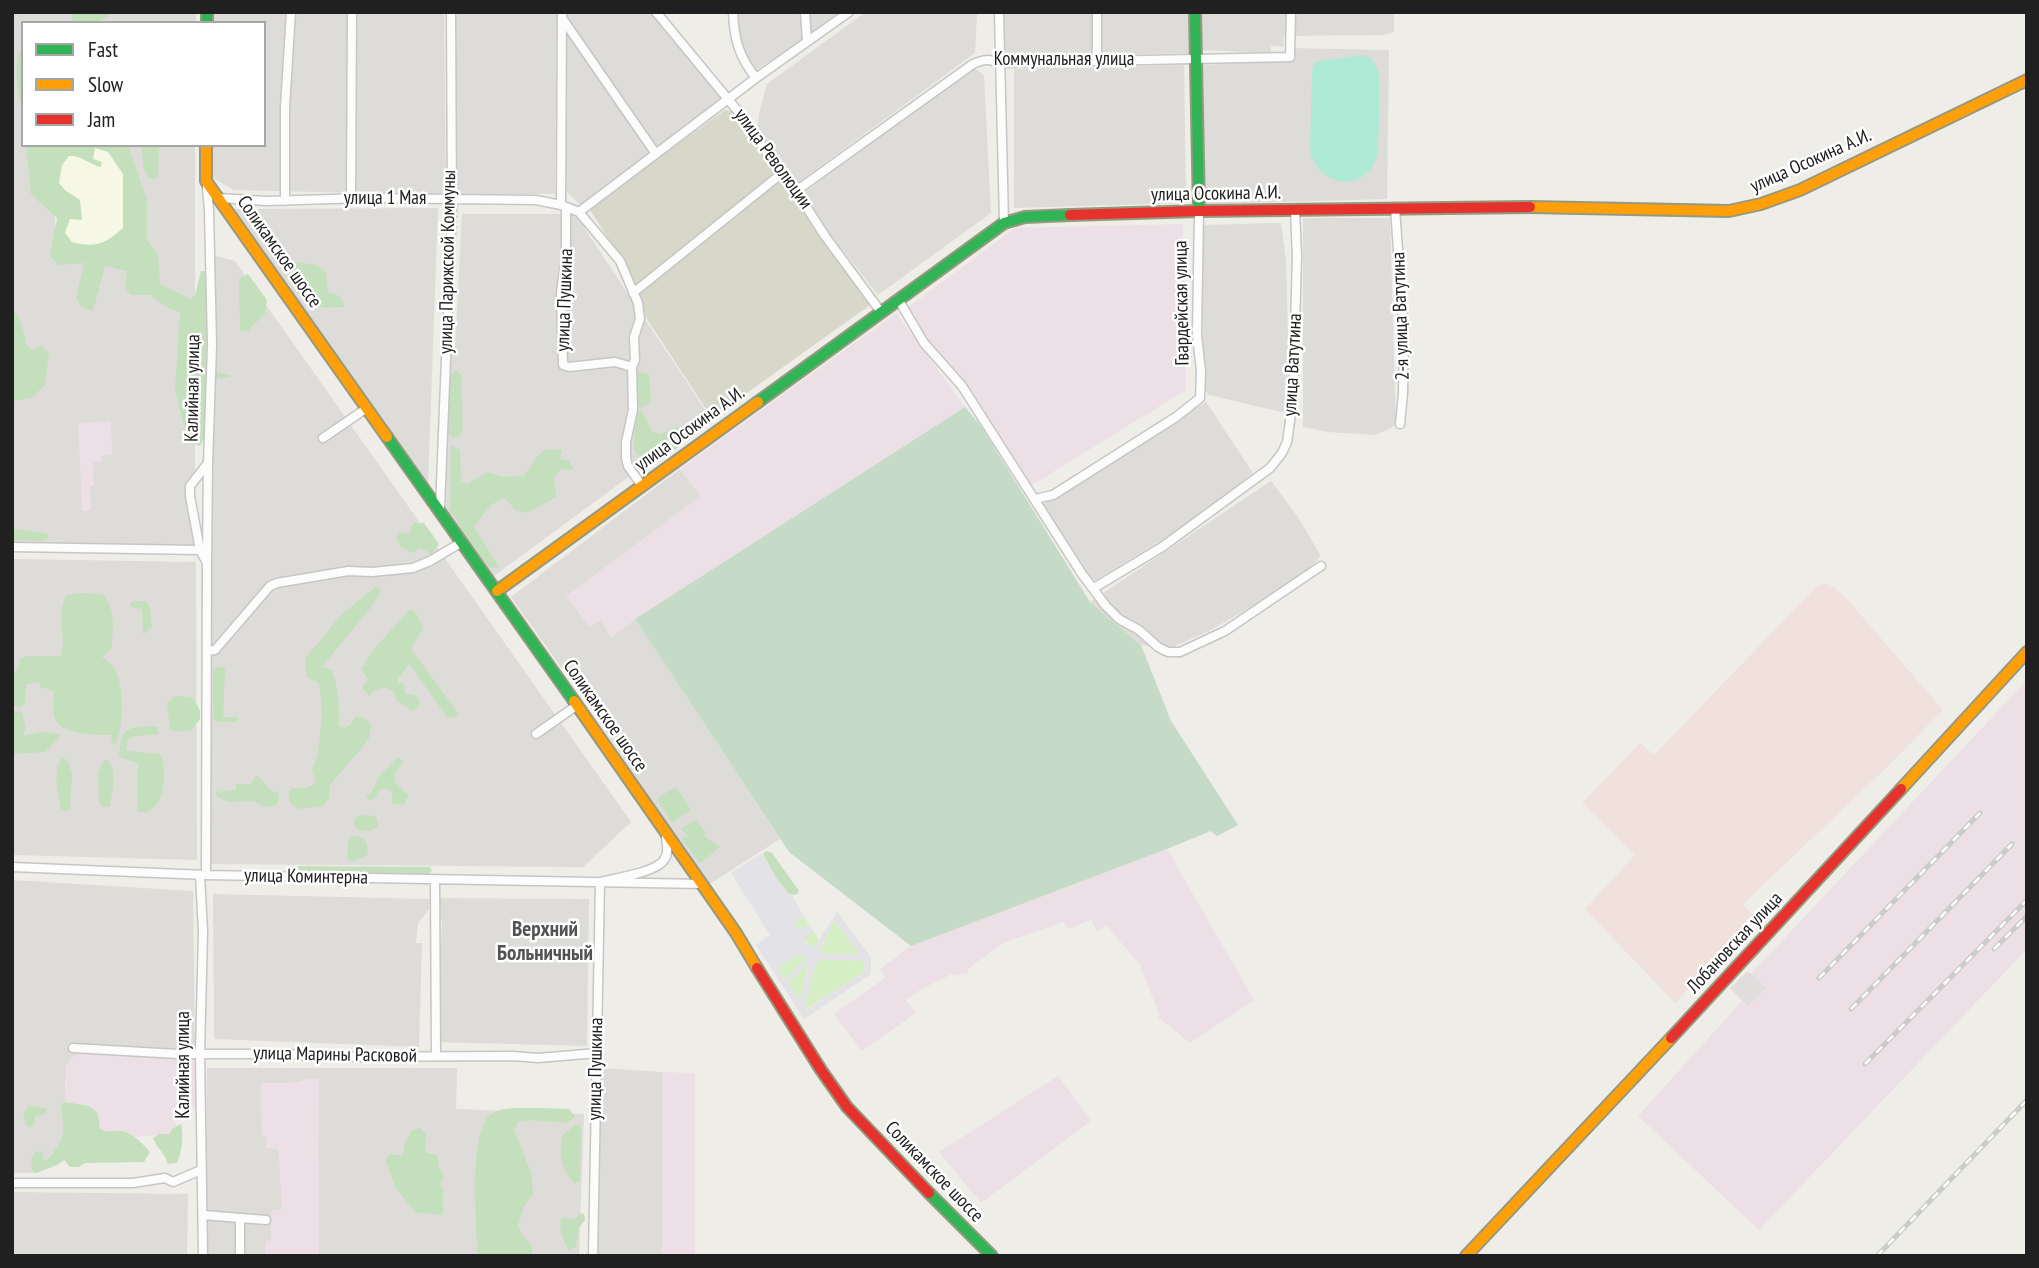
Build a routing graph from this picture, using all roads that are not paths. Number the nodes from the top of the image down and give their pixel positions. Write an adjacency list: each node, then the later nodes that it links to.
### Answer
1 (291, 12): 28 (street)
2 (352, 12): 26 (street)
3 (451, 12): 27 (street, улица Парижской Коммуны)
4 (656, 12): 19 (street, улица Революции)
5 (733, 12): 17 (street)
6 (805, 12): 13 (street)
7 (849, 12): 13 (street)
8 (999, 12): 16 (street)
9 (1097, 12): 14 (street)
10 (1195, 12): 15 (main road, Гвардейская улица)
11 (1291, 12): 15 (street, Коммунальная улица)
12 (562, 15): 21 (street); 29 (street)
13 (807, 41): 17 (street)
14 (1097, 60): 15 (street, Коммунальная улица); 16 (street, Коммунальная улица)
15 (1196, 60): 31 (main road, Гвардейская улица)
16 (1000, 63): 24 (street, Коммунальная улица); 34 (street)
17 (756, 78): 19 (street)
18 (2027, 80): 30 (main road, улица Осокина А.И.)
19 (729, 99): 21 (street); 22 (street, улица Революции)
20 (206, 147): 23 (main road, Калийная улица)
21 (656, 154): 33 (street)
22 (781, 174): 24 (street, улица Революции); 35 (street)
23 (206, 181): 25 (main road, Соликамское шоссе); 42 (street, Калийная улица)
24 (796, 191): 37 (street, улица Революции)
25 (219, 198): 28 (street, улица 1 Мая); 39 (main road, Соликамское шоссе)
26 (351, 199): 27 (street, улица 1 Мая); 28 (street, улица 1 Мая)
27 (451, 199): 29 (street, улица 1 Мая); 45 (street, улица Парижской Коммуны)
28 (285, 201)
29 (564, 206): 33 (street, улица 1 Мая); 38 (street, улица Пушкина)
30 (1395, 208): 32 (main road, улица Осокина А.И.); 40 (street, 2-я улица Ватутина)
31 (1199, 211): 32 (main road, улица Осокина А.И.); 34 (main road, улица Осокина А.И.); 44 (street, Гвардейская улица)
32 (1295, 211): 51 (street, улица Ватутина)
33 (579, 212): 35 (street)
34 (1004, 223): 36 (main road, улица Осокина А.И.)
35 (634, 293): 38 (street)
36 (898, 299): 37 (main road, улица Осокина А.И.); 44 (street)
37 (881, 312): 43 (main road, улица Осокина А.И.)
38 (632, 367): 43 (street)
39 (367, 408): 41 (street); 45 (main road, Соликамское шоссе)
40 (1400, 424)
41 (323, 439)
42 (208, 463): 48 (street, Калийная улица); 49 (street)
43 (642, 485): 52 (main road, улица Осокина А.И.)
44 (1035, 499): 51 (street)
45 (440, 511): 46 (main road, Соликамское шоссе)
46 (462, 542): 52 (main road, Соликамское шоссе); 53 (street)
47 (12, 547): 48 (street)
48 (200, 550): 49 (street, Калийная улица)
49 (207, 563): 53 (street, Калийная улица)
50 (1321, 566): 51 (street)
51 (1094, 588)
52 (497, 591): 55 (main road, Соликамское шоссе)
53 (207, 651): 59 (street, Калийная улица)
54 (2027, 652): 76 (main road, Лобановская улица)
55 (576, 706): 56 (street); 57 (main road, Соликамское шоссе)
56 (536, 734)
57 (665, 830): 61 (street, улица Коминтерна); 62 (main road, Соликамское шоссе)
58 (12, 867): 59 (street, улица Коминтерна)
59 (203, 875): 60 (street, улица Коминтерна); 65 (street, Калийная улица)
60 (435, 880): 61 (street, улица Коминтерна); 66 (street)
61 (600, 882): 62 (street, улица Коминтерна); 64 (street, улица Пушкина)
62 (702, 884): 75 (main road, Соликамское шоссе)
63 (73, 1048): 65 (street, улица Марины Расковой)
64 (597, 1053): 66 (street, улица Марины Расковой); 74 (street, улица Пушкина)
65 (200, 1054): 66 (street, улица Марины Расковой); 67 (street, Калийная улица)
66 (436, 1055)
67 (201, 1170): 68 (street); 69 (street, Калийная улица)
68 (12, 1183)
69 (203, 1215): 70 (street); 72 (street, Калийная улица)
70 (240, 1218): 71 (street); 73 (street)
71 (266, 1220)
72 (203, 1256)
73 (240, 1256)
74 (593, 1256)
75 (992, 1256)
76 (1466, 1256)

